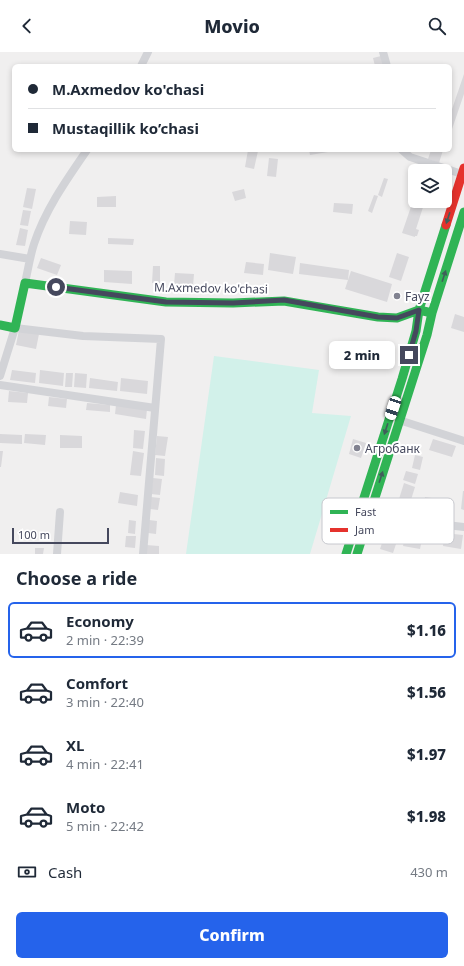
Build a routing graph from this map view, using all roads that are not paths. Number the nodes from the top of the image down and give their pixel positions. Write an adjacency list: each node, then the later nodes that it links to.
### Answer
1 (148, 52): 3 (street)
2 (383, 52): 4 (street)
3 (142, 64)
4 (386, 64)
5 (86, 152): 10 (street)
6 (404, 152): 7 (street)
7 (463, 171): 12 (main road, one-way to 12)
8 (464, 212): 13 (main road, one-way to 8)
9 (0, 254): 10 (street)
10 (30, 259): 11 (street)
11 (25, 283): 12 (main road, M.Axmedov ko'chasi); 15 (main road)
12 (419, 310): 13 (main road); 21 (main road, one-way to 21)
13 (432, 313): 19 (main road)
14 (0, 325): 15 (main road)
15 (16, 325): 16 (street); 18 (street)
16 (0, 376)
17 (0, 385): 18 (street)
18 (155, 408): 29 (street)
19 (399, 420): 20 (street); 22 (main road, one-way to 19)
20 (464, 440)
21 (364, 498)
22 (375, 498)
23 (60, 512): 28 (street)
24 (454, 526): 25 (street)
25 (464, 527)
26 (349, 544): 30 (main road, one-way to 30)
27 (359, 544): 31 (main road)
28 (58, 554)
29 (143, 554)
30 (346, 554)
31 (356, 554)

